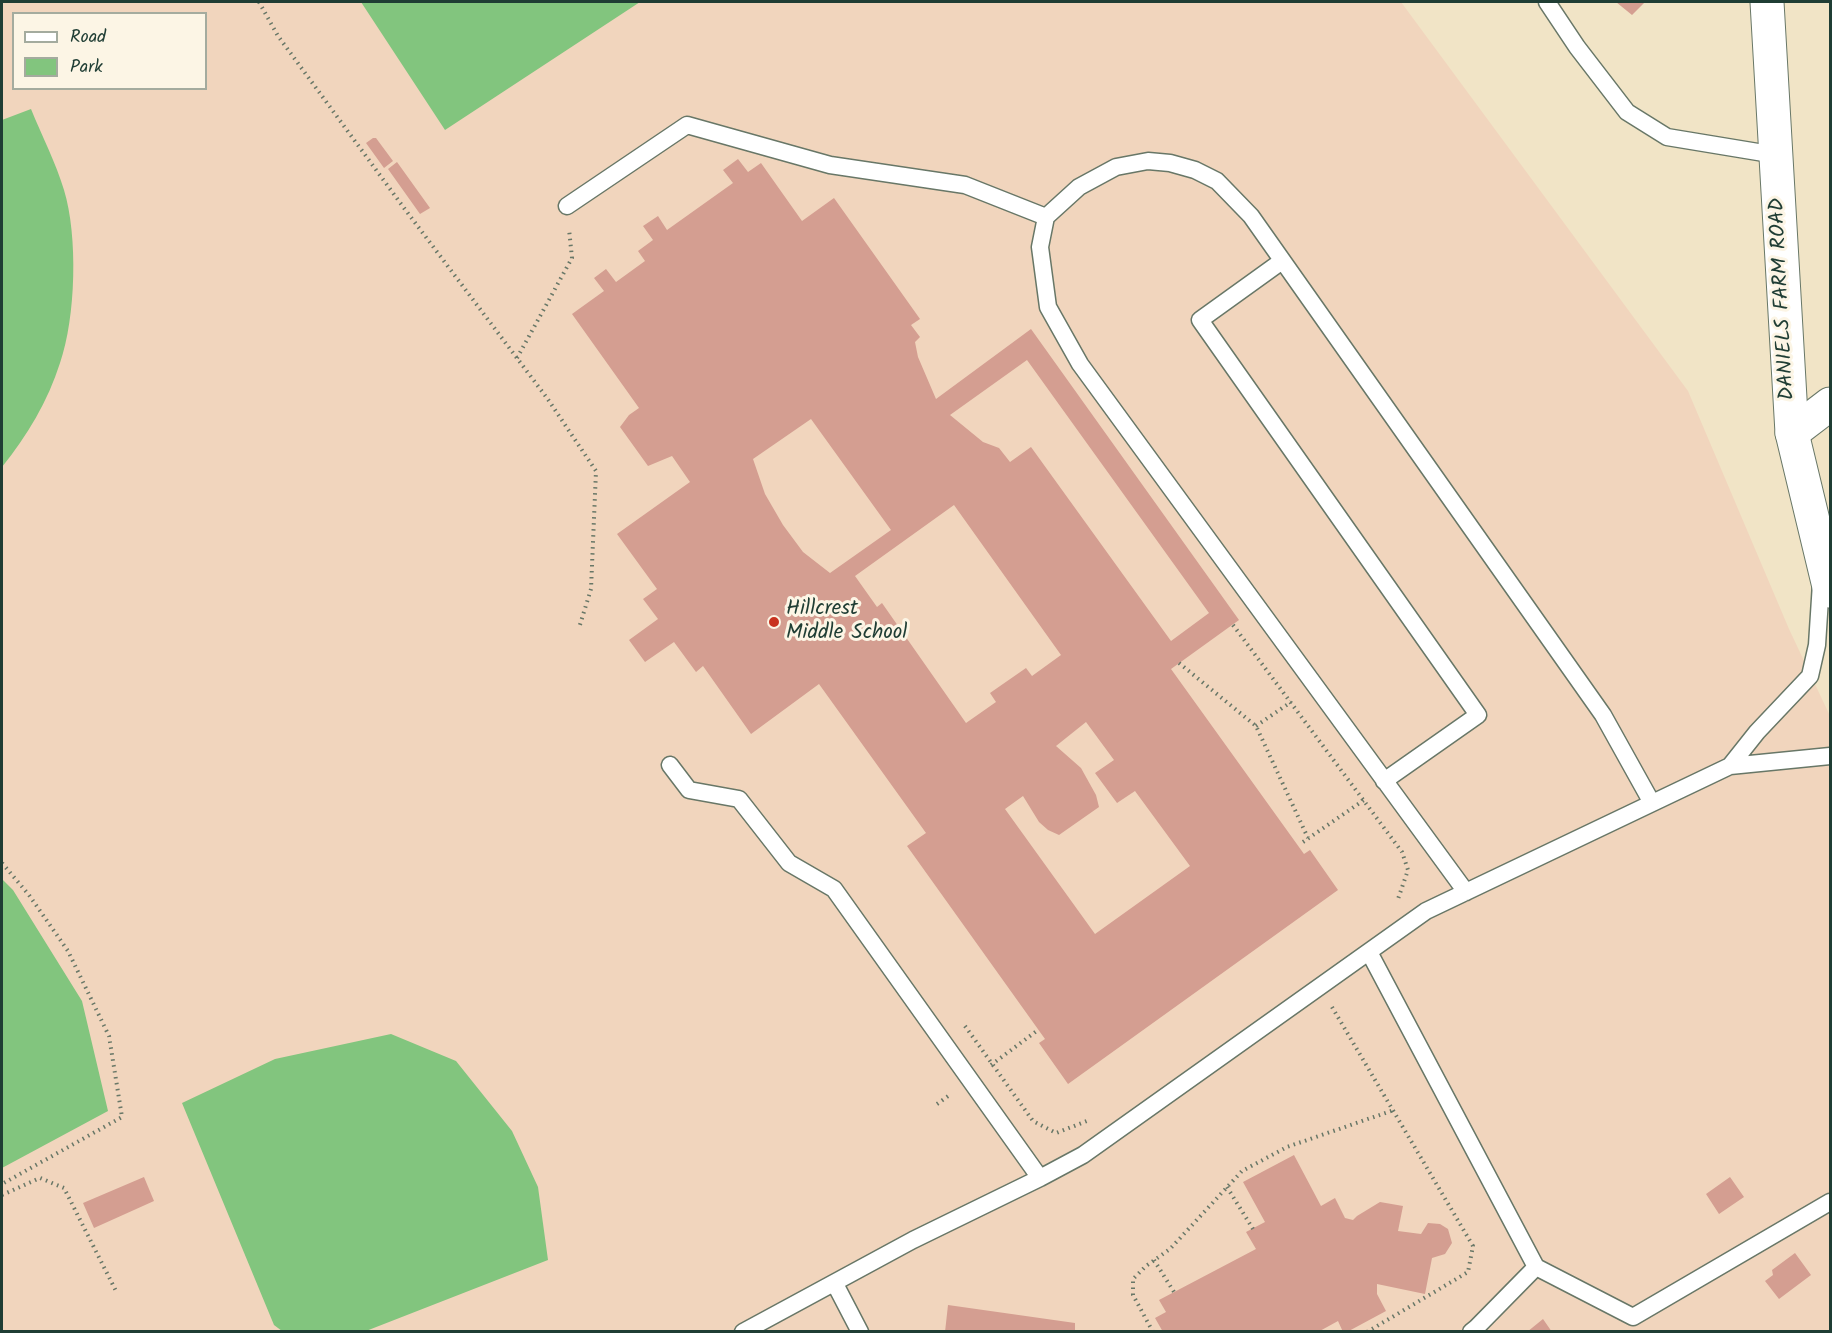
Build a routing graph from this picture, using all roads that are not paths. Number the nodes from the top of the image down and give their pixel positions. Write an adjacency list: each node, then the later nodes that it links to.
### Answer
1 (1547, 2): 3 (lane)
2 (1767, 2): 3 (main road, DANIELS FARM ROAD)
3 (1776, 154): 8 (main road, DANIELS FARM ROAD)
4 (567, 206): 5 (lane)
5 (1046, 217): 6 (lane); 13 (lane)
6 (1282, 261): 13 (lane); 14 (lane)
7 (1830, 404): 8 (main road)
8 (1792, 433): 9 (main road, DANIELS FARM ROAD)
9 (1826, 578): 12 (lane)
10 (1830, 756): 12 (lane)
11 (670, 765): 17 (lane)
12 (1730, 766): 14 (lane)
13 (1384, 781): 15 (lane)
14 (1652, 803): 15 (lane)
15 (1466, 892): 16 (lane)
16 (1369, 952): 17 (lane); 19 (lane)
17 (1040, 1178): 20 (lane)
18 (1830, 1202): 19 (lane)
19 (1536, 1266): 23 (lane)
20 (835, 1284): 21 (lane); 22 (lane)
21 (743, 1332)
22 (860, 1332)
23 (1471, 1332)

